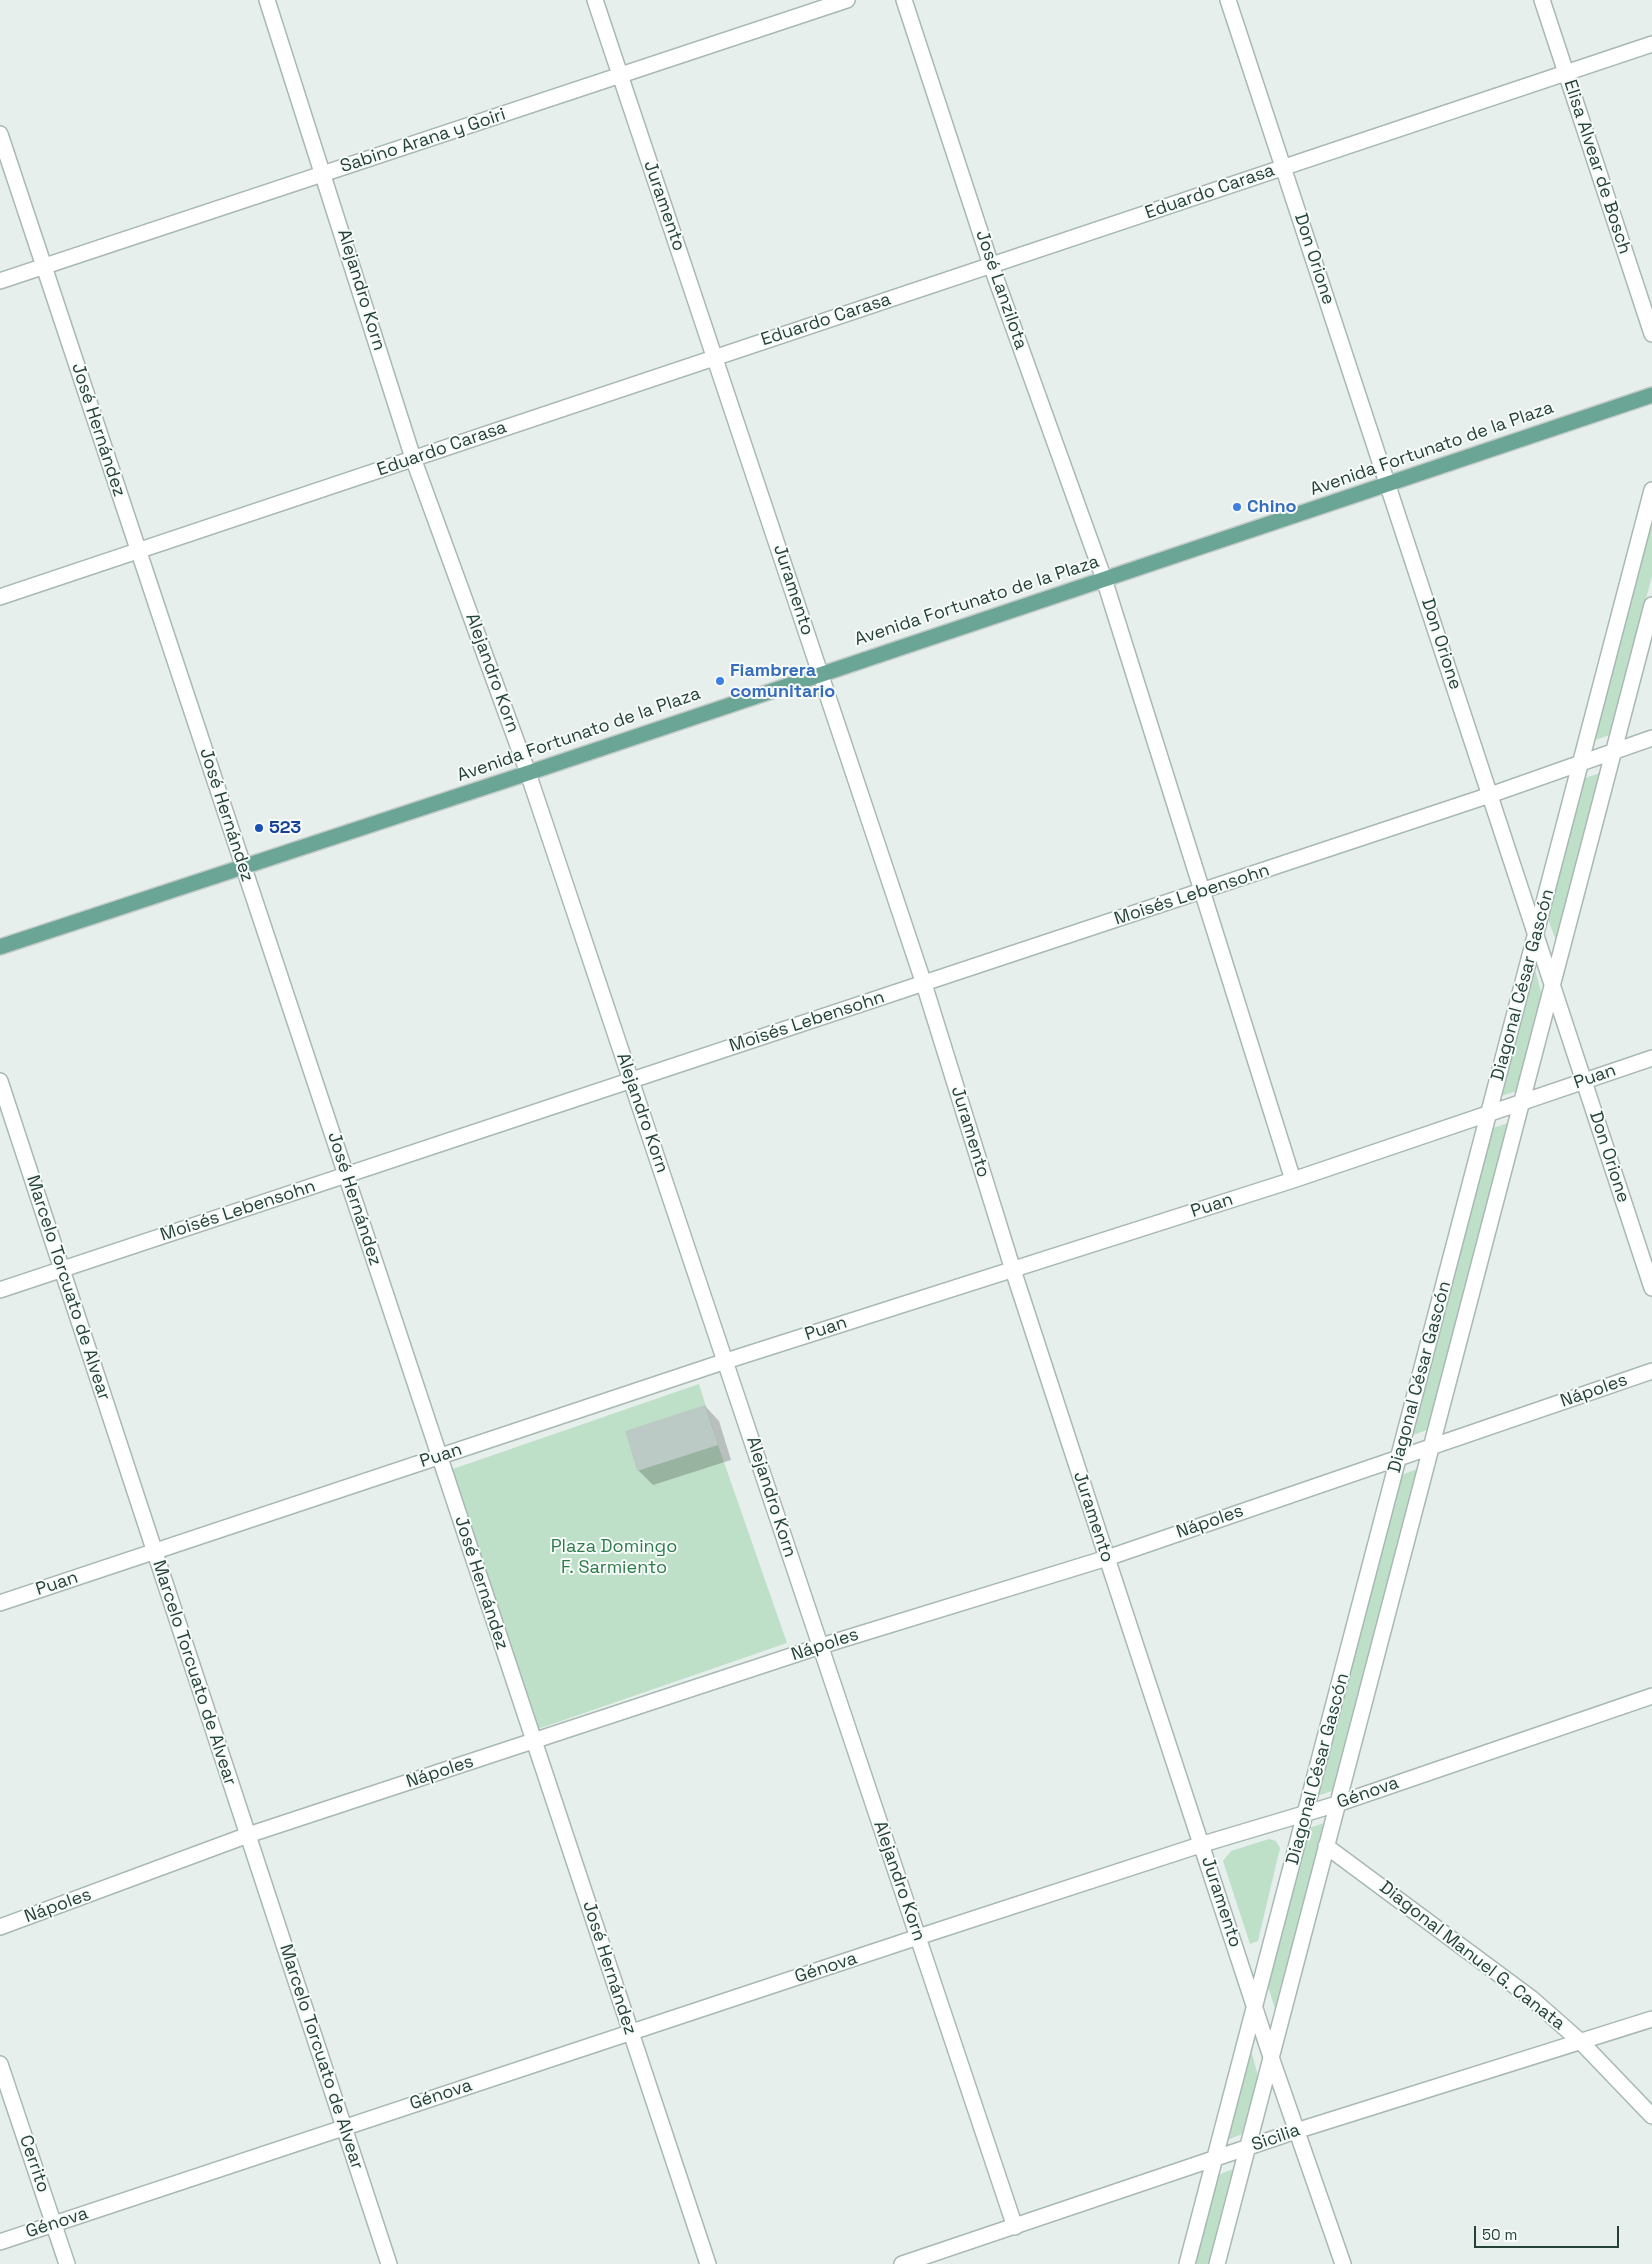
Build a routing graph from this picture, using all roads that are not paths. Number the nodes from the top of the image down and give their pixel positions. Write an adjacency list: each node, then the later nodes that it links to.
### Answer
1 (267, 0): 12 (street, Alejandro Korn)
2 (595, 0): 9 (street, Juramento)
3 (847, 0): 9 (street, Sabino Arana y Goiri)
4 (904, 0): 13 (street, José Lanzilota)
5 (1228, 0): 11 (street, Don Orione)
6 (1542, 0): 8 (street, Elisa Alvear de Bosch)
7 (1652, 44): 8 (street, Eduardo Carasa)
8 (1566, 72): 11 (street, Eduardo Carasa); 16 (street, Elisa Alvear de Bosch)
9 (620, 75): 12 (street, Sabino Arana y Goiri); 17 (street, Juramento)
10 (0, 134): 14 (street, José Hernández)
11 (1284, 167): 13 (street, Eduardo Carasa); 20 (street, Don Orione)
12 (324, 174): 14 (street, Sabino Arana y Goiri); 19 (street, Alejandro Korn)
13 (991, 265): 17 (street, Eduardo Carasa); 23 (street, José Lanzilota)
14 (44, 266): 15 (street, Sabino Arana y Goiri); 22 (street, José Hernández)
15 (0, 281)
16 (1652, 334)
17 (715, 357): 19 (street, Eduardo Carasa); 26 (street, Juramento)
18 (1652, 395): 20 (main road, Avenida Fortunato de la Plaza)
19 (413, 458): 22 (street, Eduardo Carasa); 30 (street, Alejandro Korn)
20 (1388, 484): 23 (main road, Avenida Fortunato de la Plaza); 31 (street, Don Orione)
21 (1652, 490): 29 (street, Diagonal César Gascón)
22 (138, 550): 24 (street, Eduardo Carasa); 32 (street, José Hernández)
23 (1104, 579): 26 (main road, Avenida Fortunato de la Plaza); 33 (street, José Lanzilota)
24 (0, 597)
25 (1652, 605): 28 (street, Diagonal César Gascón)
26 (820, 673): 30 (main road, Avenida Fortunato de la Plaza); 36 (street, Juramento)
27 (1652, 738): 28 (street, Moisés Lebensohn)
28 (1614, 751): 29 (street, Moisés Lebensohn); 37 (street, Diagonal César Gascón)
29 (1582, 762): 31 (street, Moisés Lebensohn); 34 (street, Diagonal César Gascón)
30 (528, 772): 32 (main road, Avenida Fortunato de la Plaza); 41 (street, Alejandro Korn)
31 (1490, 795): 33 (street, Moisés Lebensohn); 34 (street, Don Orione)
32 (243, 866): 35 (main road, Avenida Fortunato de la Plaza); 44 (street, José Hernández)
33 (1204, 891): 36 (street, Moisés Lebensohn); 45 (street, José Lanzilota)
34 (1537, 934): 37 (street, Don Orione); 43 (street, Diagonal César Gascón)
35 (0, 947)
36 (924, 984): 41 (street, Moisés Lebensohn); 47 (street, Juramento)
37 (1553, 985): 39 (street, Don Orione); 42 (street, Diagonal César Gascón)
38 (1652, 1058): 39 (street, Puan)
39 (1584, 1080): 42 (street, Puan); 48 (street, Don Orione)
40 (0, 1081): 46 (street, Marcelo Torcuato de Alvear)
41 (631, 1081): 44 (street, Moisés Lebensohn); 50 (street, Alejandro Korn)
42 (1521, 1104): 43 (street, Puan); 52 (street, Diagonal César Gascón)
43 (1489, 1114): 45 (street, Puan); 54 (street, Diagonal César Gascón)
44 (346, 1175): 46 (street, Moisés Lebensohn); 53 (street, José Hernández)
45 (1293, 1180): 47 (street, Puan)
46 (62, 1269): 49 (street, Moisés Lebensohn); 55 (street, Marcelo Torcuato de Alvear)
47 (1013, 1270): 50 (street, Puan); 56 (street, Juramento)
48 (1652, 1288)
49 (0, 1290)
50 (726, 1361): 53 (street, Puan); 58 (street, Alejandro Korn)
51 (1652, 1371): 52 (street, Nápoles)
52 (1431, 1446): 54 (street, Nápoles); 61 (street, Diagonal César Gascón)
53 (440, 1457): 55 (street, Puan); 60 (street, José Hernández)
54 (1399, 1457): 56 (street, Nápoles); 62 (street, Diagonal César Gascón)
55 (155, 1552): 57 (street, Puan); 63 (street, Marcelo Torcuato de Alvear)
56 (1107, 1558): 58 (street, Nápoles); 64 (street, Juramento)
57 (0, 1604)
58 (821, 1646): 60 (street, Nápoles); 67 (street, Alejandro Korn)
59 (1652, 1696): 61 (street, Génova)
60 (534, 1741): 63 (street, Nápoles); 70 (street, José Hernández)
61 (1337, 1804): 62 (street, Génova); 65 (street, Diagonal César Gascón)
62 (1306, 1814): 64 (street, Génova); 68 (street, Diagonal César Gascón)
63 (248, 1835): 66 (street, Nápoles); 75 (street, Marcelo Torcuato de Alvear)
64 (1203, 1844): 67 (street, Génova); 68 (street, Juramento)
65 (1326, 1846): 71 (street, Diagonal Manuel G. Canata); 72 (street, Diagonal César Gascón)
66 (0, 1927)
67 (918, 1937): 70 (street, Génova); 80 (street, Alejandro Korn)
68 (1255, 2008): 72 (street, Juramento); 78 (street, Diagonal César Gascón)
69 (1652, 2019): 71 (street, Sicilia)
70 (631, 2033): 75 (street, Génova); 84 (street, José Hernández)
71 (1581, 2042): 74 (street, Diagonal Manuel G. Canata); 76 (street, Sicilia)
72 (1271, 2057): 76 (street, Juramento); 77 (street, Diagonal César Gascón)
73 (0, 2064): 79 (street, Cerrito)
74 (1652, 2116)
75 (344, 2128): 79 (street, Génova); 83 (street, Marcelo Torcuato de Alvear)
76 (1296, 2131): 77 (street, Sicilia); 88 (street, Juramento)
77 (1247, 2148): 78 (street, Sicilia); 87 (street, Diagonal César Gascón)
78 (1215, 2159): 80 (street, Sicilia); 86 (street, Diagonal César Gascón)
79 (54, 2224): 81 (street, Génova); 82 (street, Cerrito)
80 (1015, 2227): 85 (street, Sicilia)
81 (0, 2242)
82 (67, 2264)
83 (389, 2264)
84 (708, 2264)
85 (902, 2264)
86 (1187, 2264)
87 (1217, 2264)
88 (1343, 2264)

